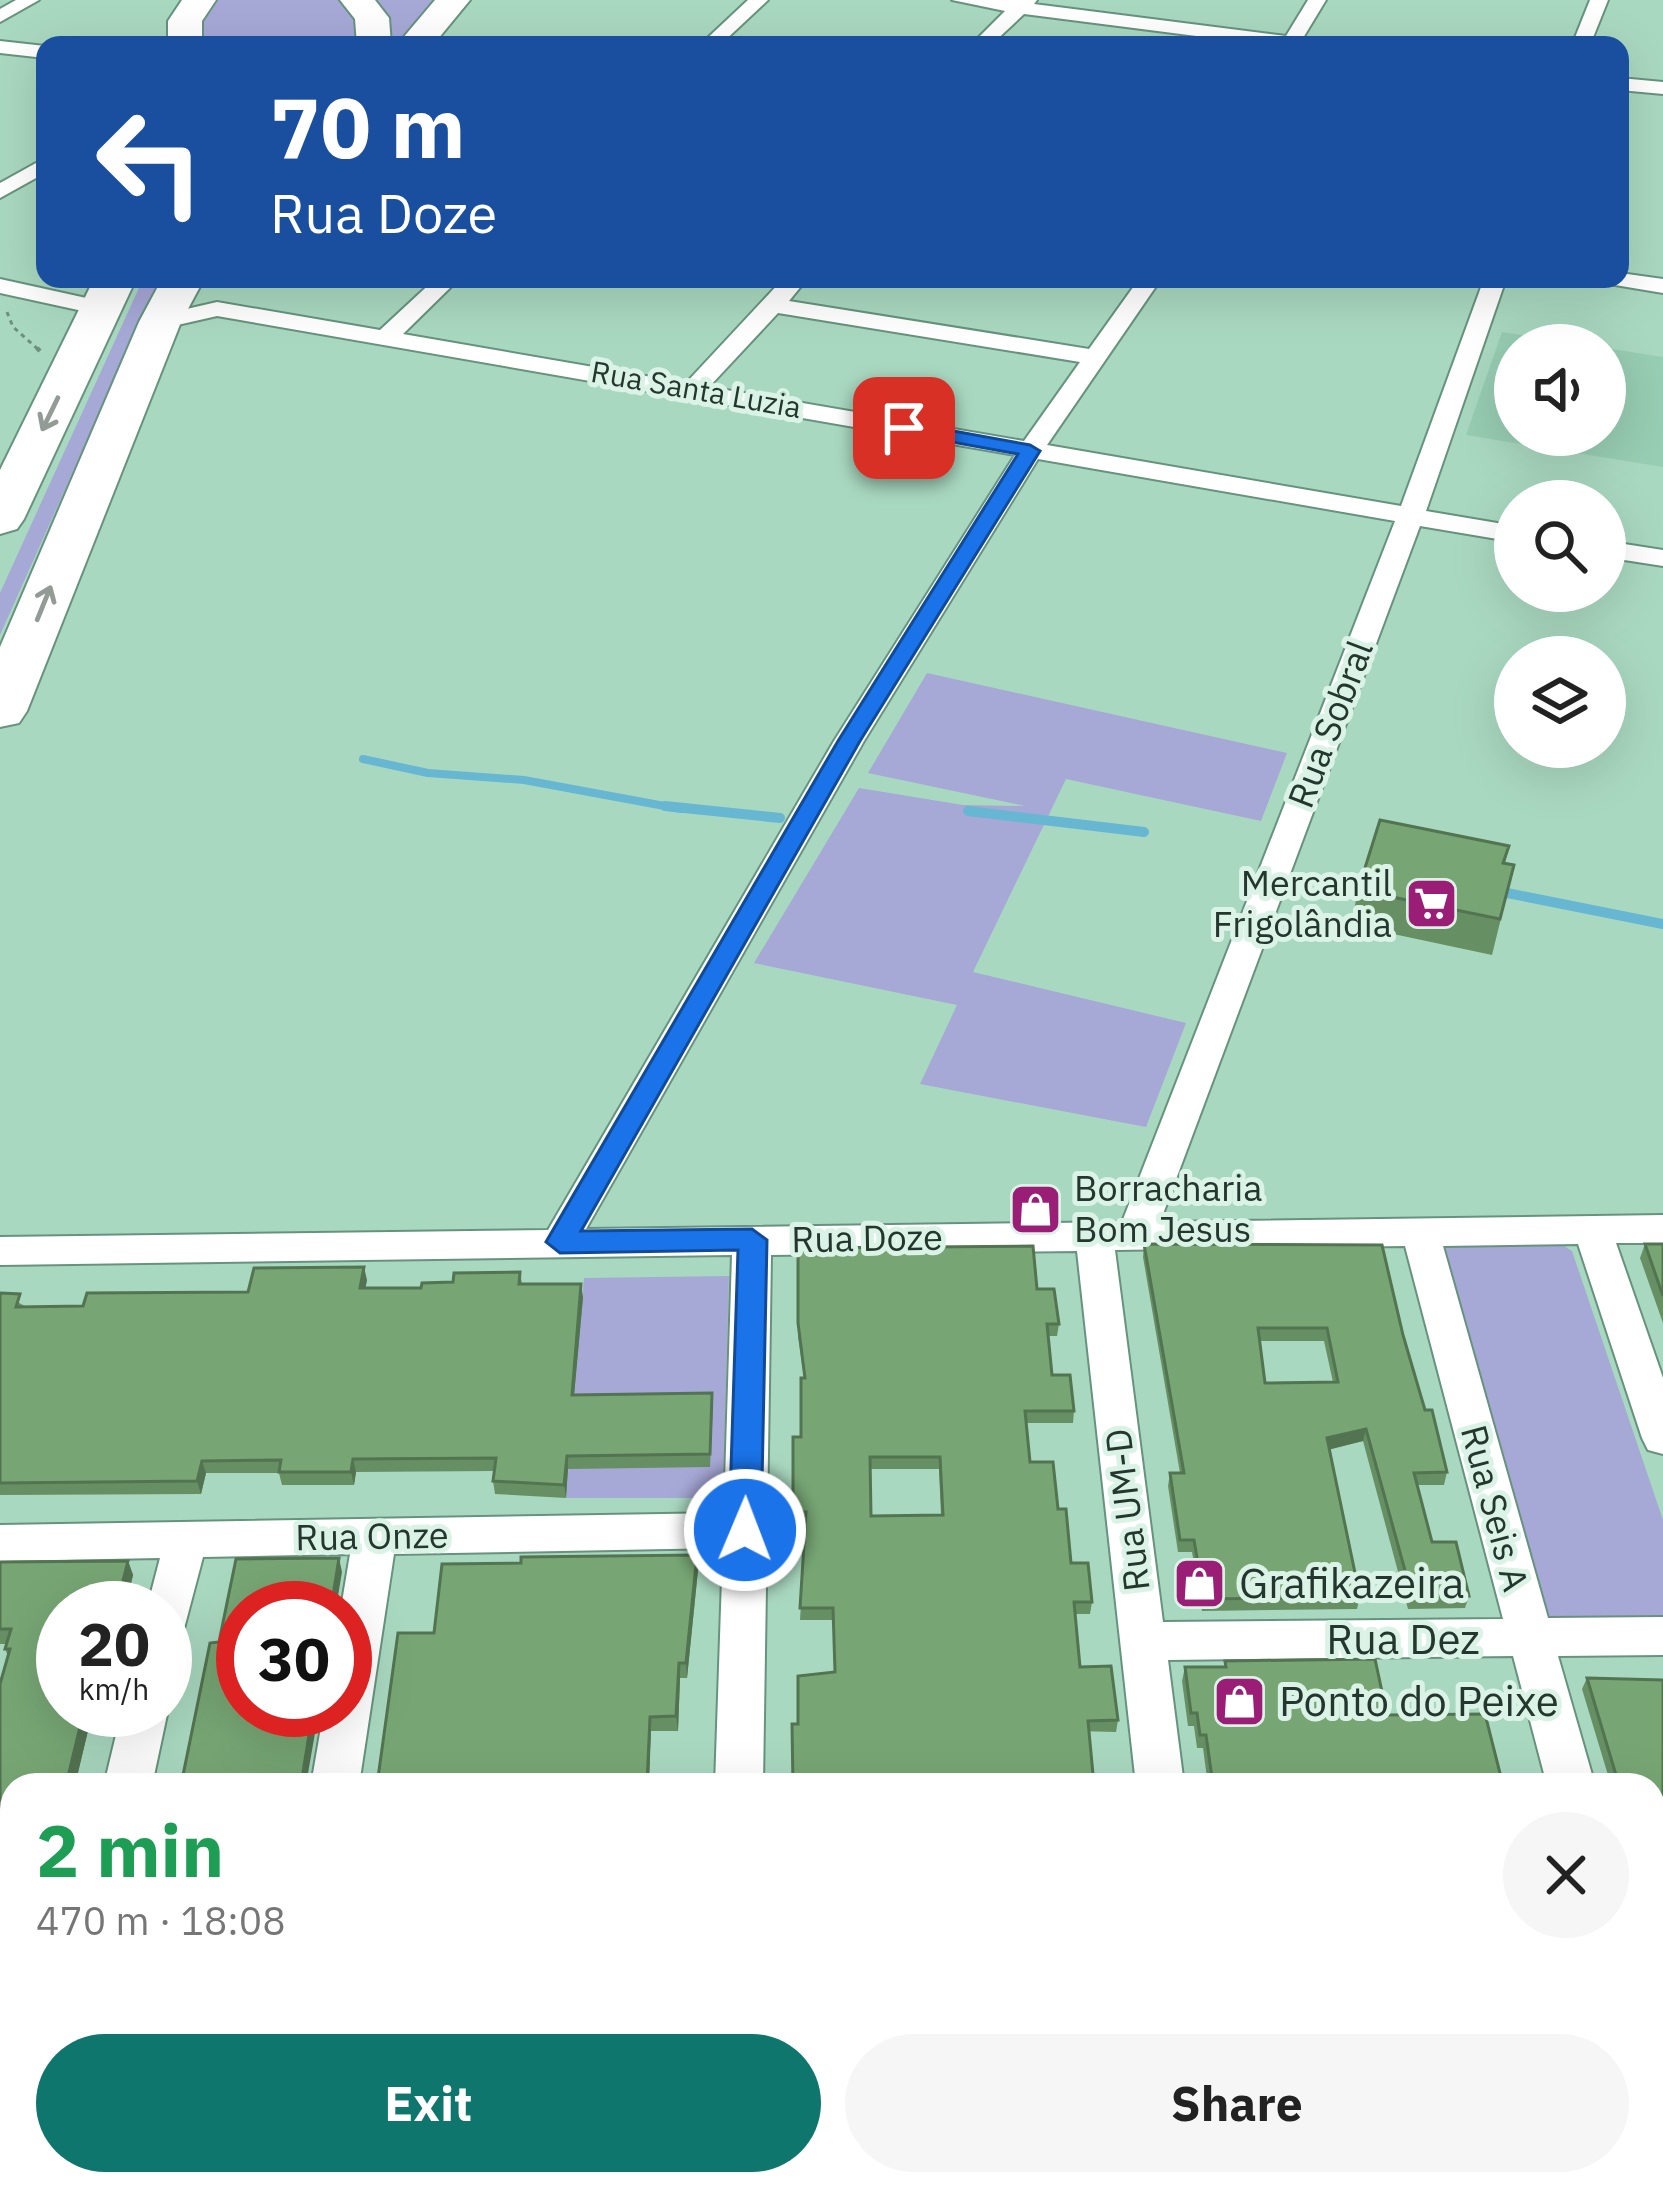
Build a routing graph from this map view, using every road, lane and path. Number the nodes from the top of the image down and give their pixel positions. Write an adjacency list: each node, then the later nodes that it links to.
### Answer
1 (30, 0): 11 (street)
2 (153, 0): 12 (highway)
3 (199, 0): 13 (highway)
4 (357, 0): 14 (highway)
5 (453, 0): 15 (highway)
6 (759, 0): 16 (street)
7 (961, 0): 10 (street)
8 (1318, 0): 19 (street)
9 (1599, 0): 20 (street)
10 (1025, 4): 17 (street); 18 (street)
11 (0, 16)
12 (165, 36)
13 (185, 36)
14 (373, 36)
15 (422, 36)
16 (719, 36)
17 (990, 36)
18 (1243, 36)
19 (1302, 36)
20 (1585, 36)
21 (0, 46): 22 (street)
22 (36, 51)
23 (1629, 84): 24 (street)
24 (1660, 85)
25 (36, 170): 26 (street)
26 (0, 192)
27 (1629, 281): 29 (street)
28 (0, 286): 36 (street)
29 (1663, 286)
30 (178, 288): 39 (highway)
31 (188, 288): 39 (highway)
32 (438, 288): 40 (street)
33 (787, 288): 37 (street)
34 (1144, 288): 41 (street)
35 (1492, 288): 45 (street, Rua Sobral)
36 (108, 294): 46 (highway, one-way to 46)
37 (772, 304): 41 (street); 43 (street)
38 (0, 309): 42 (path)
39 (160, 322): 40 (street, Rua Santa Luzia); 50 (highway, one-way to 39)
40 (386, 336): 43 (street, Rua Santa Luzia)
41 (1098, 358): 44 (street)
42 (44, 362)
43 (694, 389): 44 (street, Rua Santa Luzia)
44 (1030, 451): 45 (street, Rua Santa Luzia); 56 (street)
45 (1410, 517): 47 (street, Rua Santa Luzia); 54 (street, Rua Sobral)
46 (0, 519)
47 (1494, 531)
48 (1626, 552): 49 (street)
49 (1663, 558)
50 (0, 711)
51 (1663, 1228): 52 (street, Rua Doze)
52 (1592, 1229): 53 (street, Rua Doze); 58 (street)
53 (1420, 1232): 54 (street, Rua Doze); 65 (street, Rua Seis A)
54 (1115, 1235): 55 (street, Rua Doze); 66 (street, Rua UM-D)
55 (752, 1240): 56 (street, Rua Doze); 59 (street)
56 (560, 1242): 57 (street, Rua Doze)
57 (0, 1251)
58 (1663, 1438)
59 (745, 1530): 60 (street, Rua Onze); 70 (street)
60 (375, 1536): 61 (street, Rua Onze); 69 (street)
61 (186, 1538): 62 (street, Rua Onze); 63 (street)
62 (0, 1544)
63 (176, 1581)
64 (1663, 1636): 65 (street, Rua Dez)
65 (1531, 1637): 66 (street, Rua Dez); 72 (street, Rua Seis A)
66 (1142, 1641): 71 (street, Rua UM-D)
67 (140, 1737): 68 (street)
68 (131, 1773)
69 (337, 1773)
70 (739, 1773)
71 (1158, 1773)
72 (1567, 1773)

